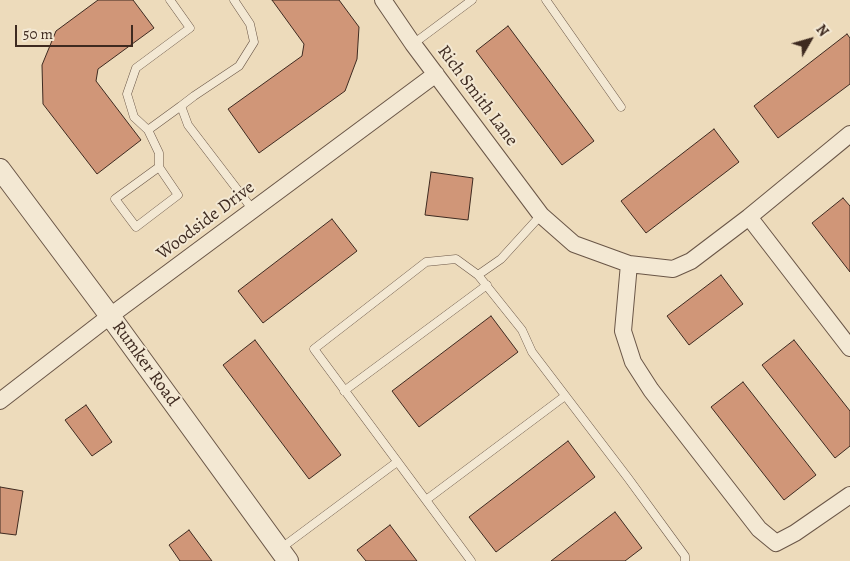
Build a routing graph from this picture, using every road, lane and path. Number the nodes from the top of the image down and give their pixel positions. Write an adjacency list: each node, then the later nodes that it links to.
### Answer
1 (170, 0): 10 (lane)
2 (234, 0): 8 (lane)
3 (383, 0): 6 (street, Rich Smith Lane)
4 (472, 0): 6 (lane)
5 (546, 0): 9 (lane)
6 (413, 44): 7 (street, Rich Smith Lane)
7 (436, 74): 14 (street, Woodside Drive); 15 (street, Rich Smith Lane)
8 (182, 106): 10 (lane); 14 (lane)
9 (621, 107)
10 (148, 130): 12 (lane)
11 (850, 134): 16 (street, Rich Smith Lane)
12 (159, 167): 12 (lane)
13 (0, 169): 20 (street, Rumker Road)
14 (253, 210): 20 (street, Woodside Drive)
15 (541, 215): 17 (street, Rich Smith Lane); 18 (lane)
16 (749, 217): 17 (street, Rich Smith Lane); 21 (street)
17 (629, 264): 26 (street)
18 (478, 275): 19 (lane); 22 (lane)
19 (487, 285): 22 (lane); 23 (lane)
20 (110, 316): 24 (street, Woodside Drive); 28 (street, Rumker Road)
21 (850, 348)
22 (344, 390): 25 (lane)
23 (565, 396): 27 (lane); 30 (lane)
24 (0, 401)
25 (397, 462): 27 (lane); 28 (lane)
26 (850, 495)
27 (426, 500): 29 (lane)
28 (284, 555)
29 (471, 561)
30 (685, 561)

